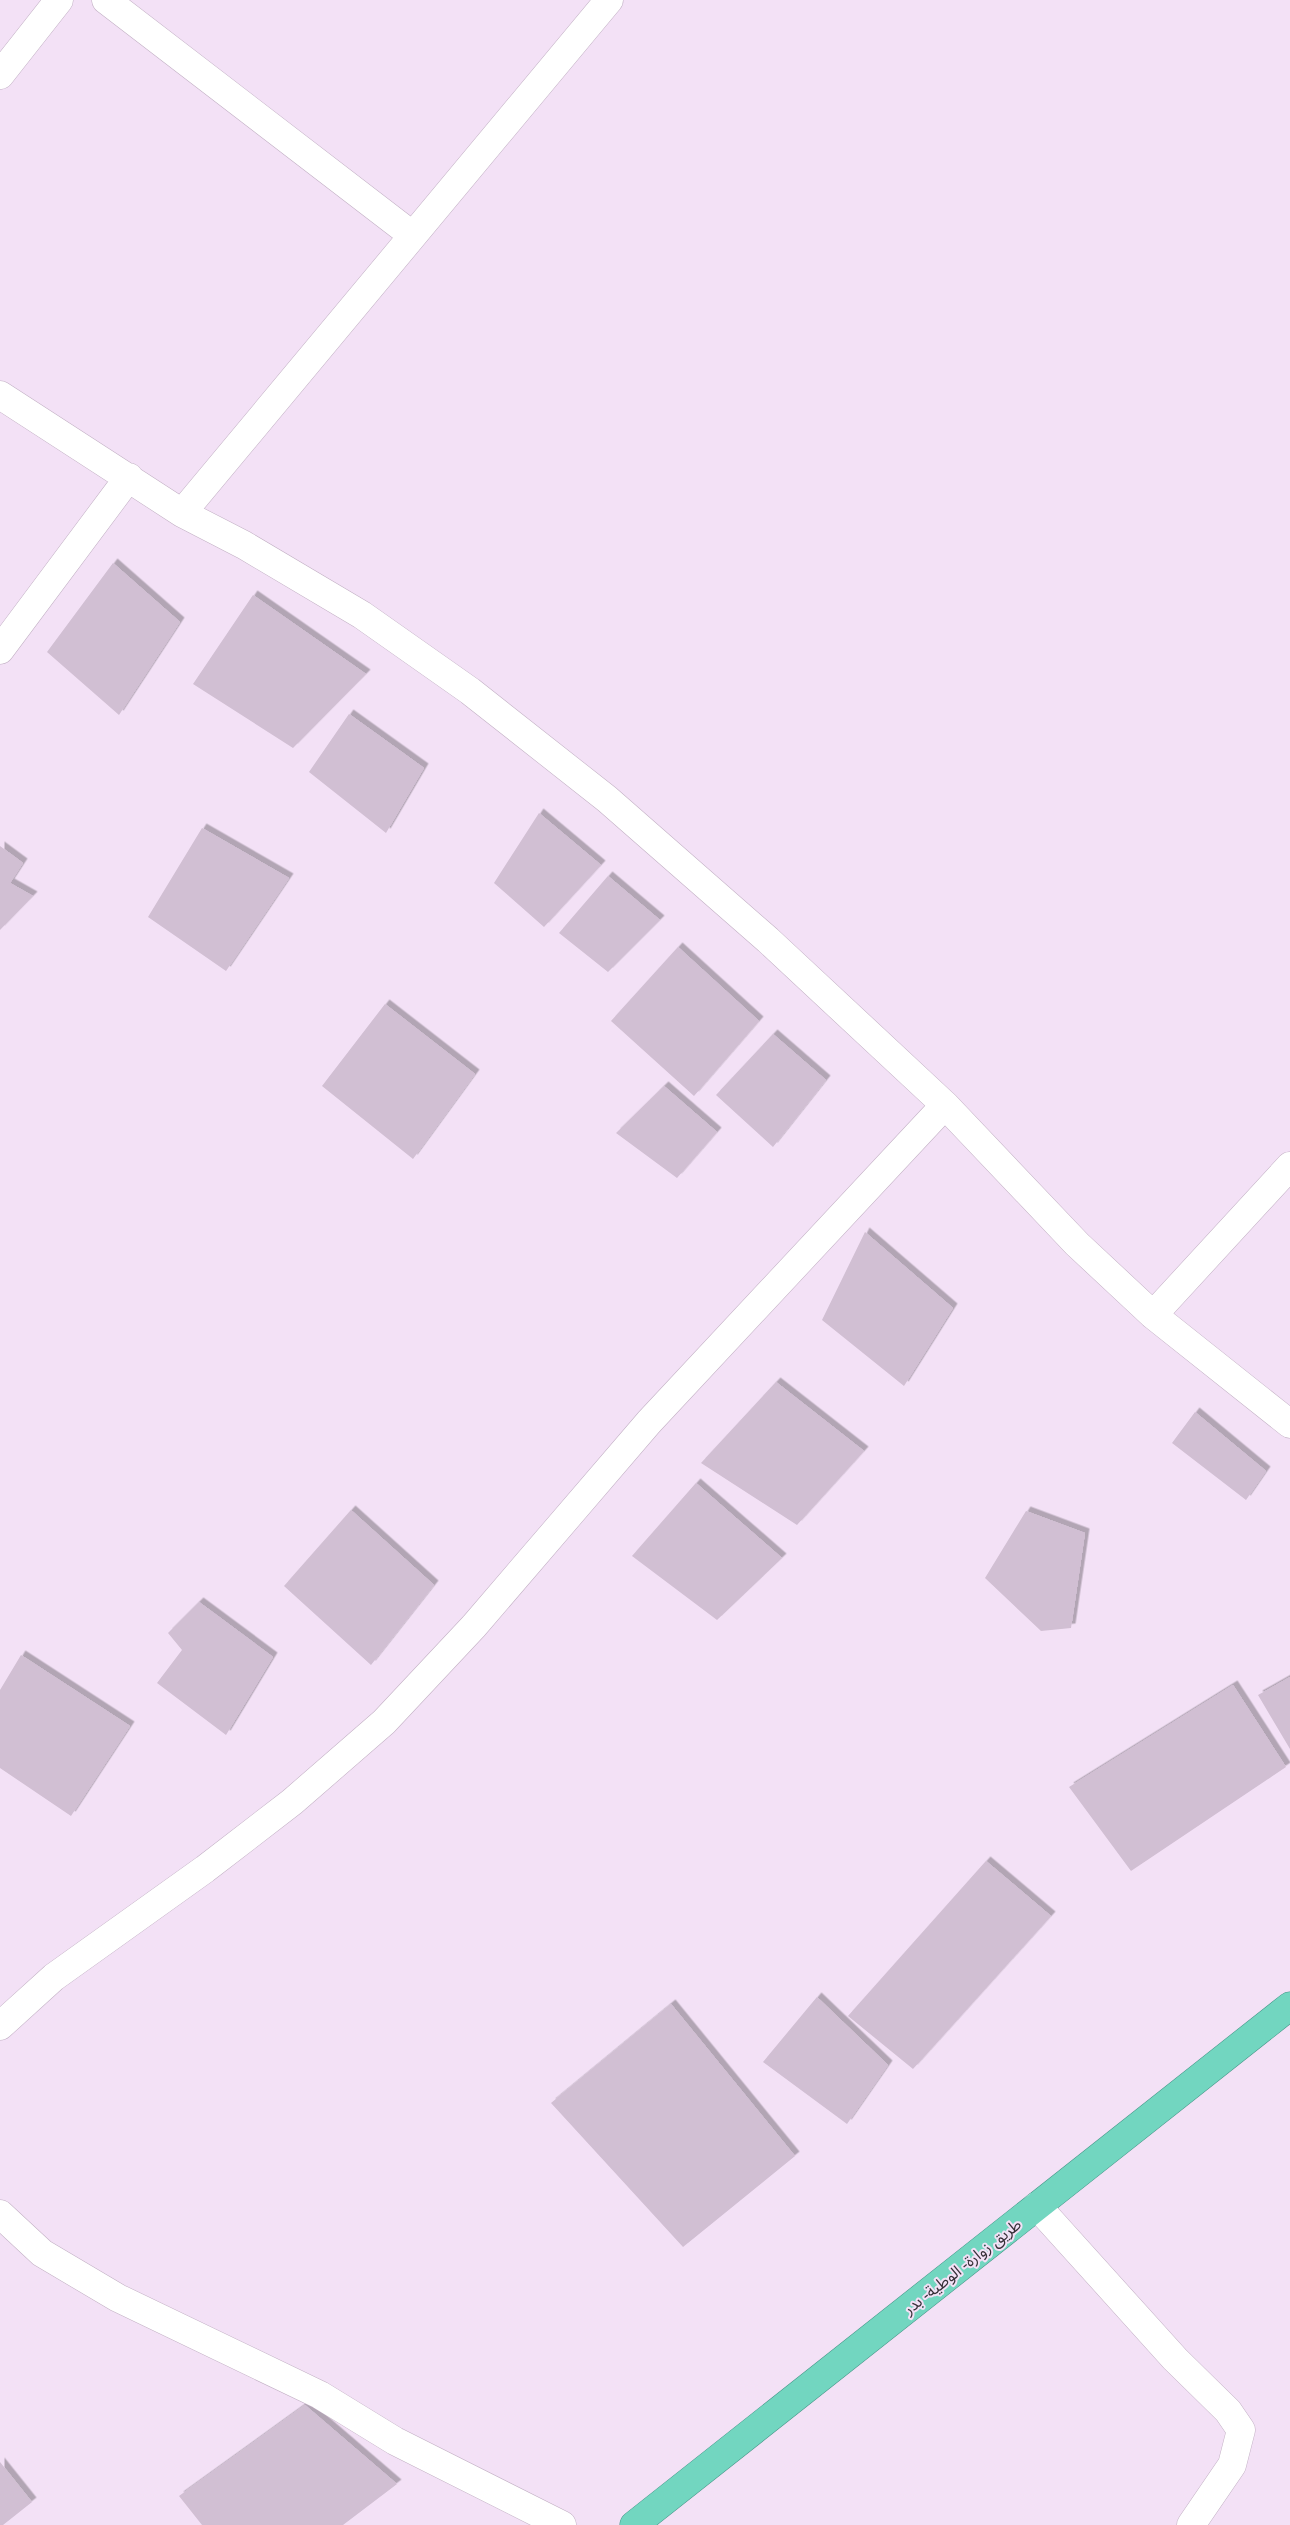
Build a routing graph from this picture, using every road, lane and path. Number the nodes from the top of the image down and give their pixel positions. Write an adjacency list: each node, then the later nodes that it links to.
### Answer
1 (60, 0): 4 (street)
2 (106, 0): 5 (street)
3 (609, 0): 5 (street)
4 (0, 75)
5 (412, 235): 8 (street)
6 (0, 395): 7 (street)
7 (128, 477): 8 (street); 9 (street)
8 (182, 513): 10 (street)
9 (0, 650)
10 (945, 1105): 12 (street); 15 (street)
11 (1290, 1166): 12 (street)
12 (1153, 1315): 13 (street)
13 (1290, 1424)
14 (1290, 2006): 16 (highway, طريق زوارة- الوطية- بدر)
15 (0, 2026)
16 (1037, 2206): 19 (highway, طريق زوارة- الوطية- بدر); 20 (street)
17 (0, 2214): 18 (street)
18 (562, 2525)
19 (634, 2525)
20 (1191, 2525)

